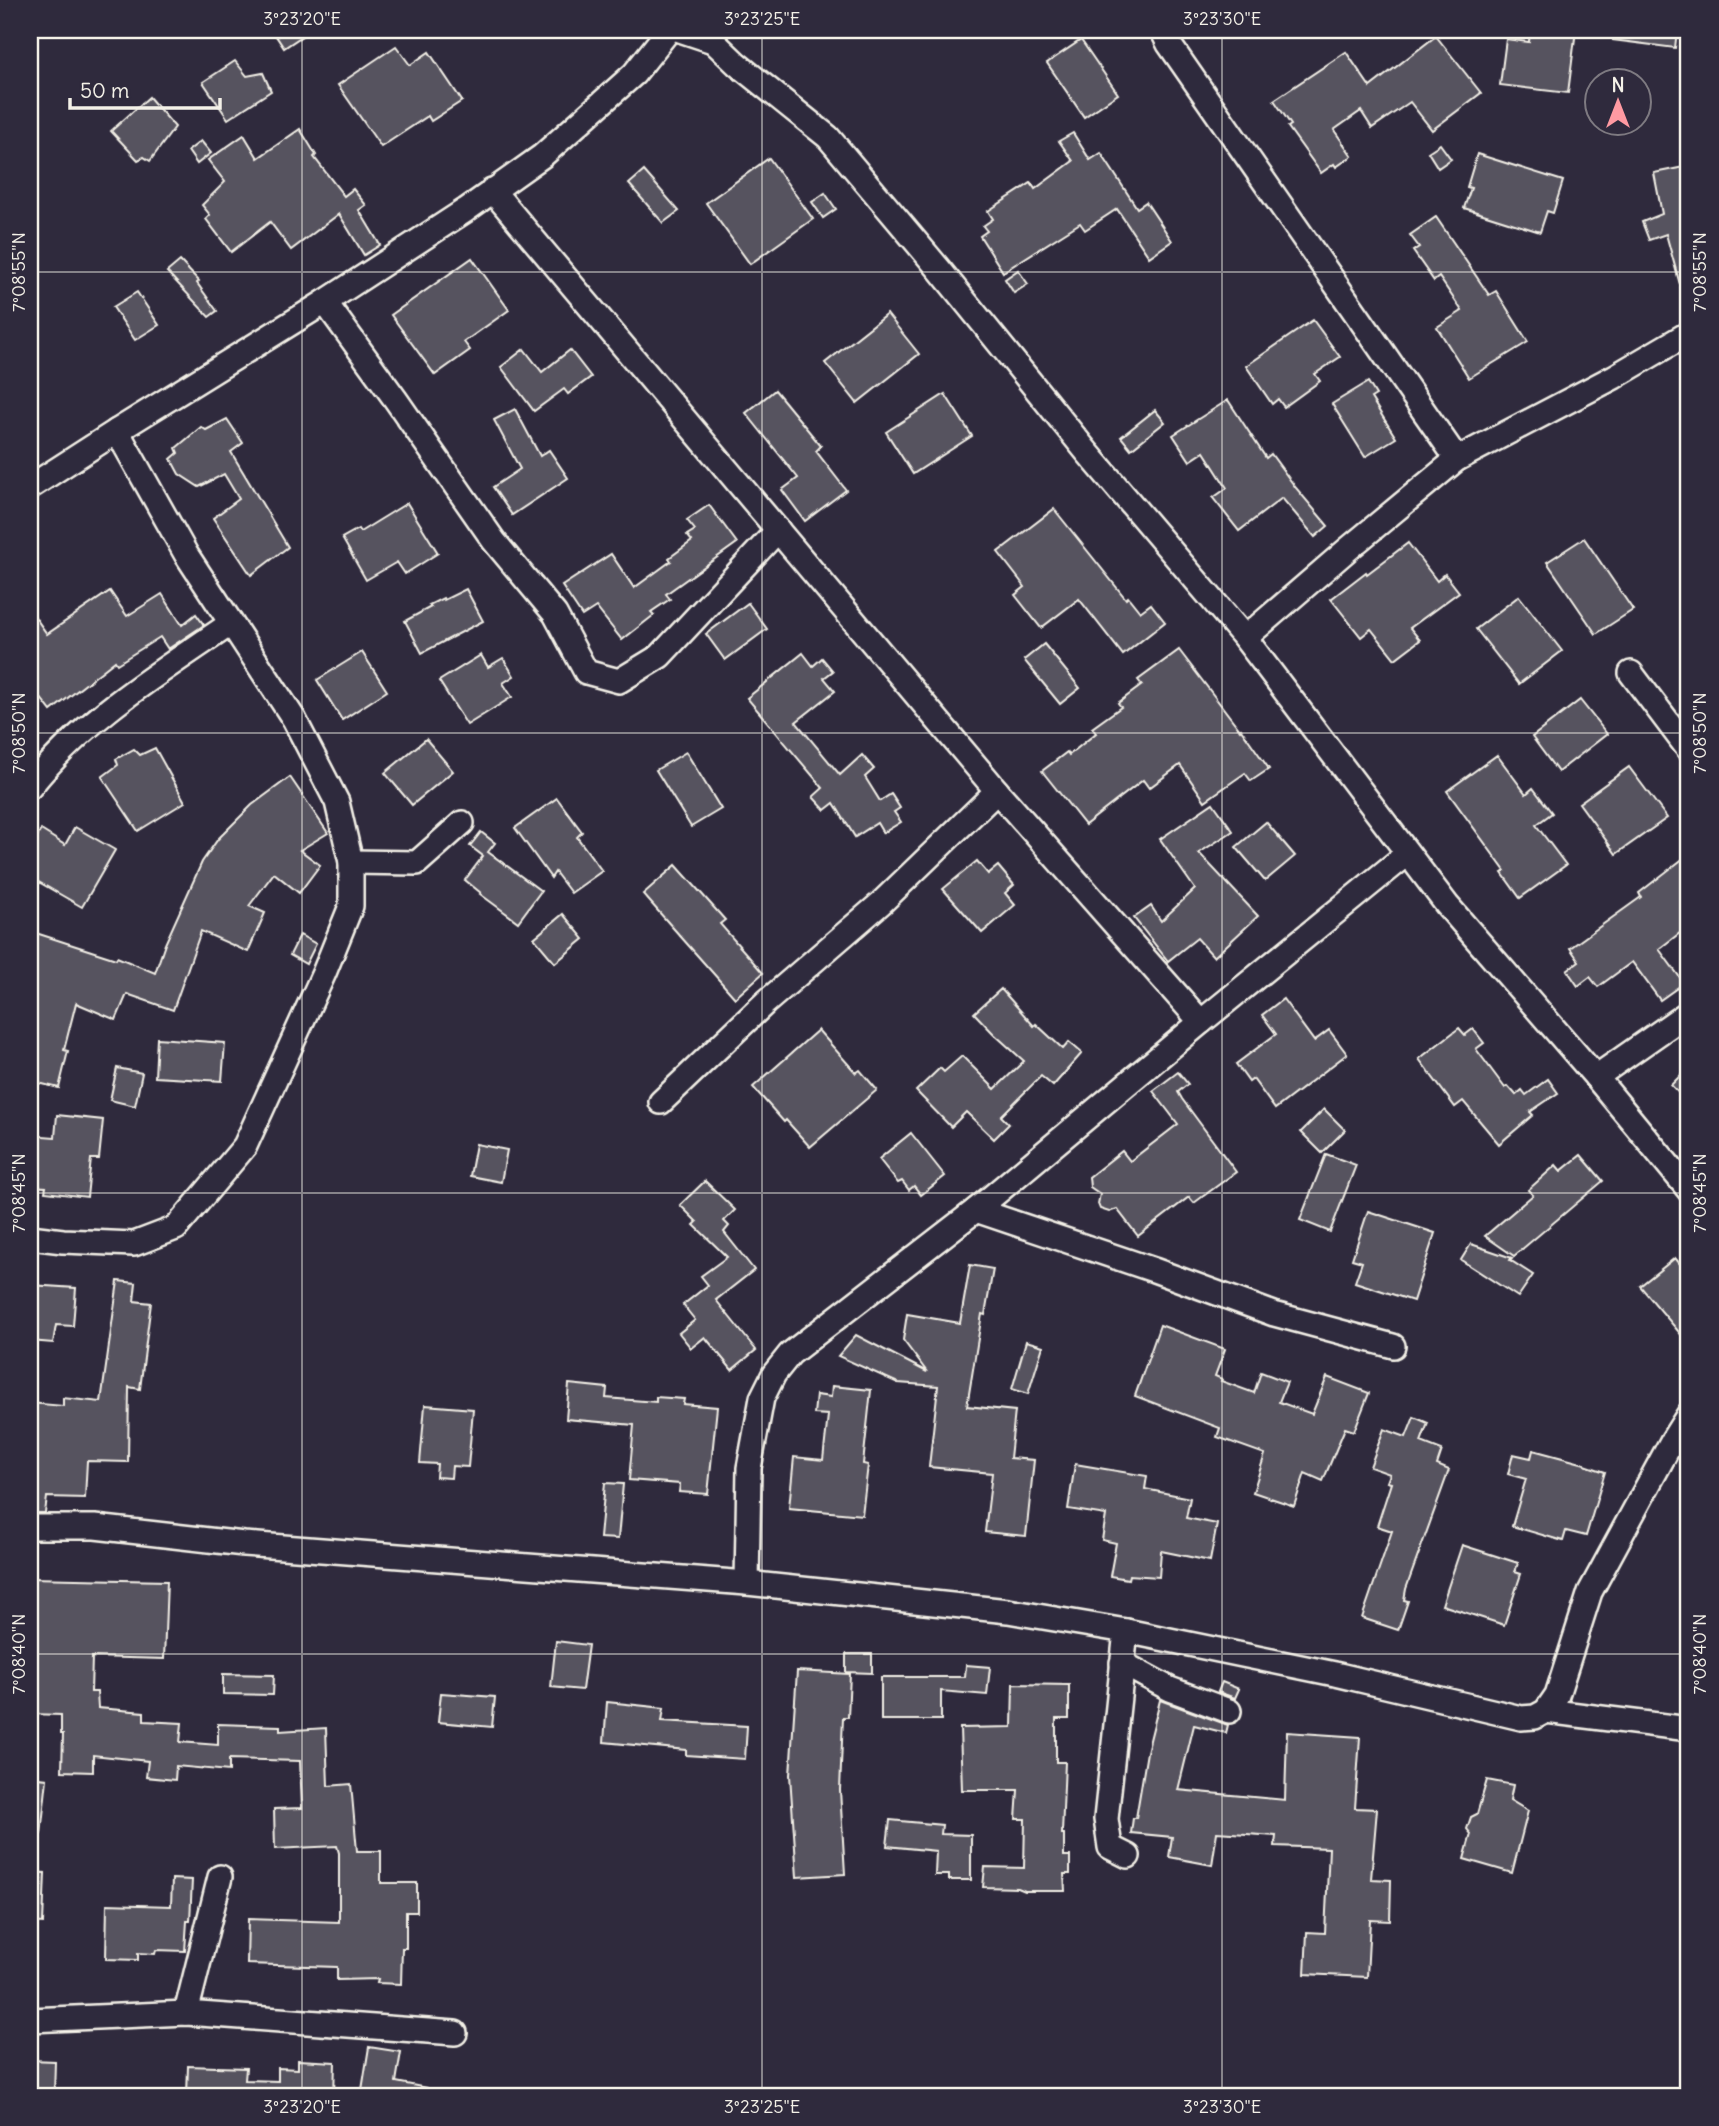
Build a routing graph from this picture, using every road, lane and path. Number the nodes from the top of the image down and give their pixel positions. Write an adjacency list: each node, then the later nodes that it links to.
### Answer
1 (669, 30): 4 (street)
2 (680, 30): 12 (street)
3 (1162, 30): 8 (street)
4 (492, 190): 5 (street); 10 (street)
5 (325, 302): 7 (street); 10 (street)
6 (1689, 333): 8 (street)
7 (117, 431): 9 (street); 11 (street)
8 (1457, 459): 12 (street)
9 (30, 488)
10 (778, 530): 16 (street)
11 (230, 624): 15 (street); 19 (street)
12 (1245, 638): 18 (street)
13 (1630, 673): 14 (street)
14 (1689, 750)
15 (30, 787)
16 (997, 791): 21 (street); 23 (street)
17 (462, 823): 19 (street)
18 (1407, 854): 21 (street); 22 (street)
19 (351, 862): 26 (street)
20 (1689, 1012): 22 (street)
21 (1200, 1022): 25 (street)
22 (1596, 1077): 24 (street)
23 (661, 1102)
24 (1689, 1190)
25 (976, 1210): 27 (street); 30 (street)
26 (30, 1237)
27 (1393, 1346)
28 (1689, 1414): 34 (street)
29 (30, 1527): 30 (street)
30 (747, 1583): 31 (street)
31 (1126, 1631): 32 (street); 34 (street)
32 (1122, 1663): 33 (street); 36 (street)
33 (1229, 1711)
34 (1546, 1711): 35 (street)
35 (1689, 1729)
36 (1128, 1856)
37 (220, 1877): 38 (street)
38 (186, 2013): 39 (street); 40 (street)
39 (30, 2020)
40 (455, 2033)

